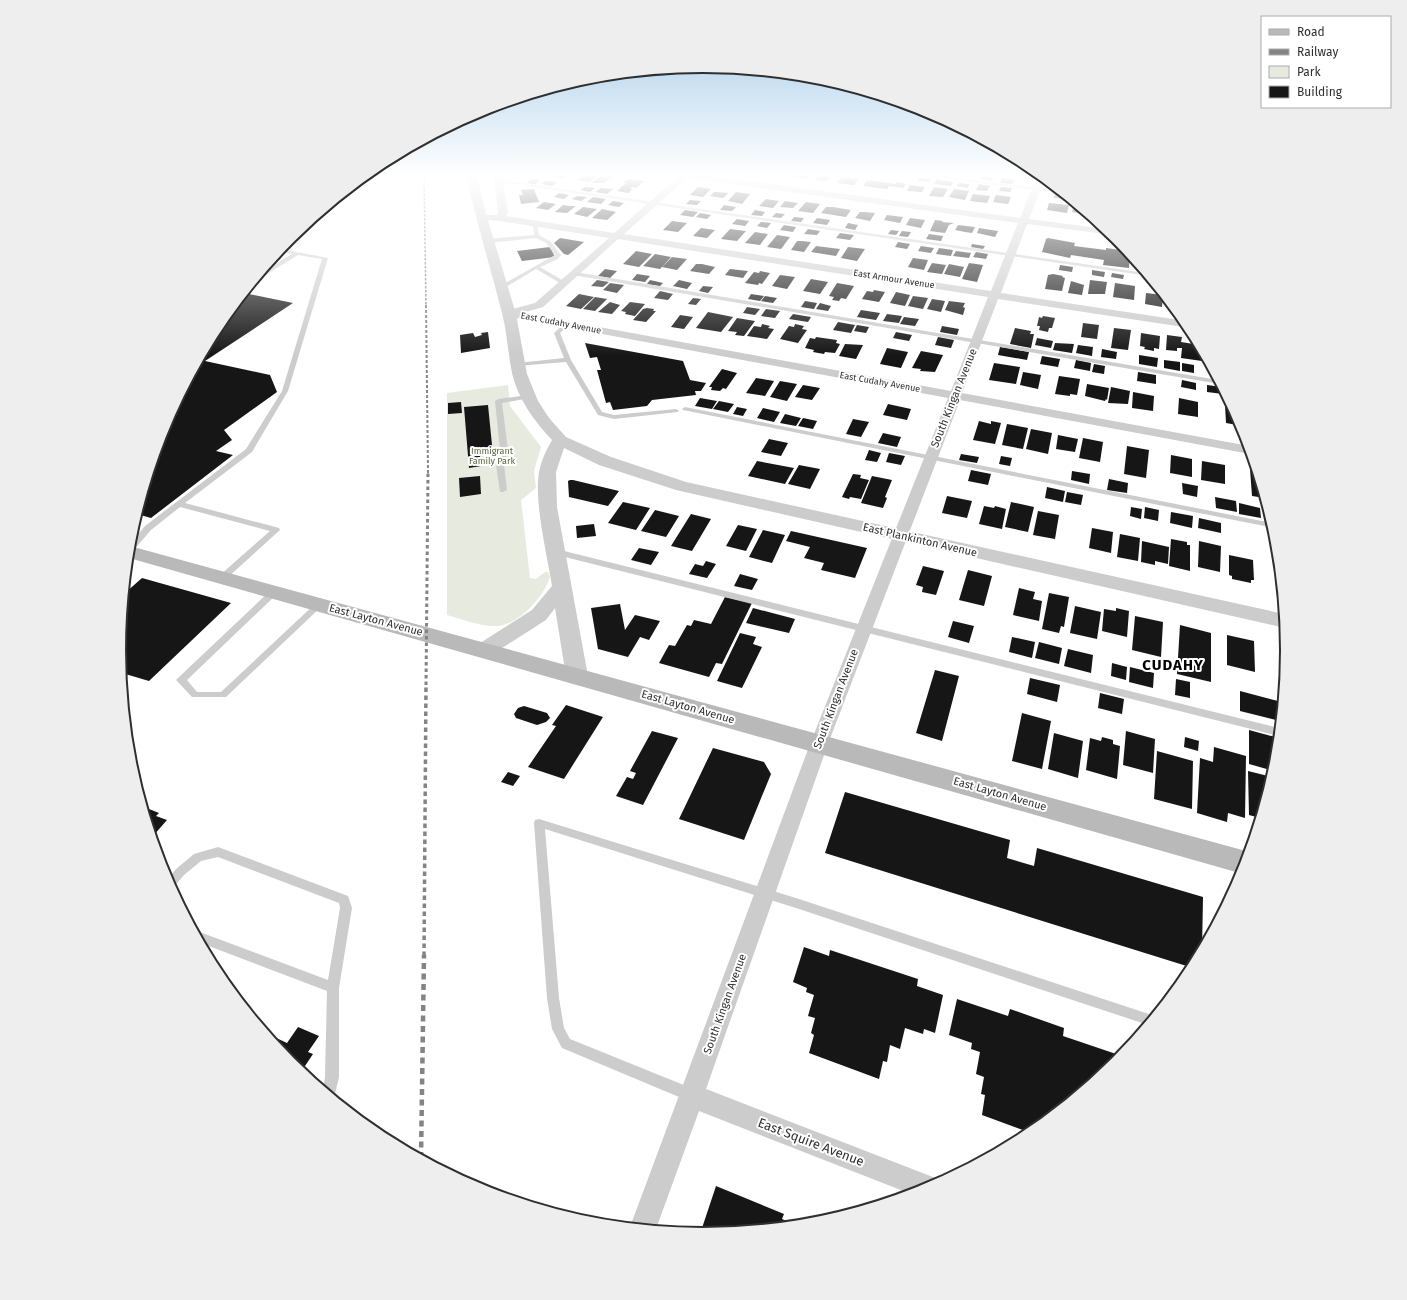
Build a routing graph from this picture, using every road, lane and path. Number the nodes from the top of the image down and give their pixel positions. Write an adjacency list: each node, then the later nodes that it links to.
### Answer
1 (486, 235): 7 (street)
2 (607, 235): 6 (street, East Armour Avenue)
3 (867, 235): 10 (lane)
4 (1018, 235): 10 (street, South Kingan Avenue)
5 (537, 236): 7 (lane); 11 (lane)
6 (616, 236): 13 (street); 17 (street, East Armour Avenue)
7 (488, 241): 16 (street)
8 (287, 251): 9 (lane)
9 (297, 253): 12 (lane); 33 (lane)
10 (1010, 255): 14 (lane); 17 (street, South Kingan Avenue)
11 (536, 267): 15 (lane); 16 (lane)
12 (270, 270)
13 (575, 274): 15 (street); 21 (lane)
14 (1140, 274)
15 (564, 283): 18 (street)
16 (502, 287): 18 (street)
17 (995, 295): 20 (street, East Armour Avenue); 21 (street, South Kingan Avenue)
18 (509, 314): 19 (street, East Cudahy Avenue); 23 (street)
19 (566, 324): 22 (lane); 25 (street, East Cudahy Avenue)
20 (1179, 324)
21 (976, 342): 24 (lane); 25 (street, South Kingan Avenue)
22 (568, 360): 23 (lane); 28 (lane)
23 (518, 365): 26 (street)
24 (1213, 381)
25 (954, 395): 30 (street, East Cudahy Avenue); 31 (street, South Kingan Avenue)
26 (528, 397): 29 (street); 32 (lane)
27 (685, 409): 31 (lane)
28 (676, 411)
29 (560, 440): 35 (street, East Plankinton Avenue); 37 (street)
30 (1244, 449)
31 (930, 458): 34 (lane); 35 (street, South Kingan Avenue)
32 (503, 490)
33 (179, 504): 36 (lane); 39 (lane)
34 (1266, 525)
35 (900, 535): 43 (street, East Plankinton Avenue); 44 (street, South Kingan Avenue)
36 (137, 541)
37 (556, 552): 40 (street); 44 (lane)
38 (135, 553): 39 (main road, East Layton Avenue)
39 (224, 577): 41 (main road, East Layton Avenue)
40 (562, 586): 45 (street); 46 (street)
41 (274, 592): 42 (main road, East Layton Avenue); 42 (lane)
42 (319, 605): 45 (main road, East Layton Avenue)
43 (1279, 620)
44 (864, 628): 47 (lane); 48 (street, South Kingan Avenue)
45 (484, 650): 46 (main road, East Layton Avenue)
46 (577, 676): 48 (main road, East Layton Avenue)
47 (1275, 731)
48 (819, 744): 49 (main road, East Layton Avenue); 51 (street, South Kingan Avenue)
49 (1241, 861)
50 (174, 880): 53 (lane)
51 (766, 893): 54 (lane); 56 (street, South Kingan Avenue); 56 (lane)
52 (205, 939): 53 (lane)
53 (333, 988): 55 (lane)
54 (1147, 1019)
55 (330, 1090)
56 (692, 1096): 57 (street, East Squire Avenue); 58 (street, South Kingan Avenue)
57 (920, 1184)
58 (645, 1224)

